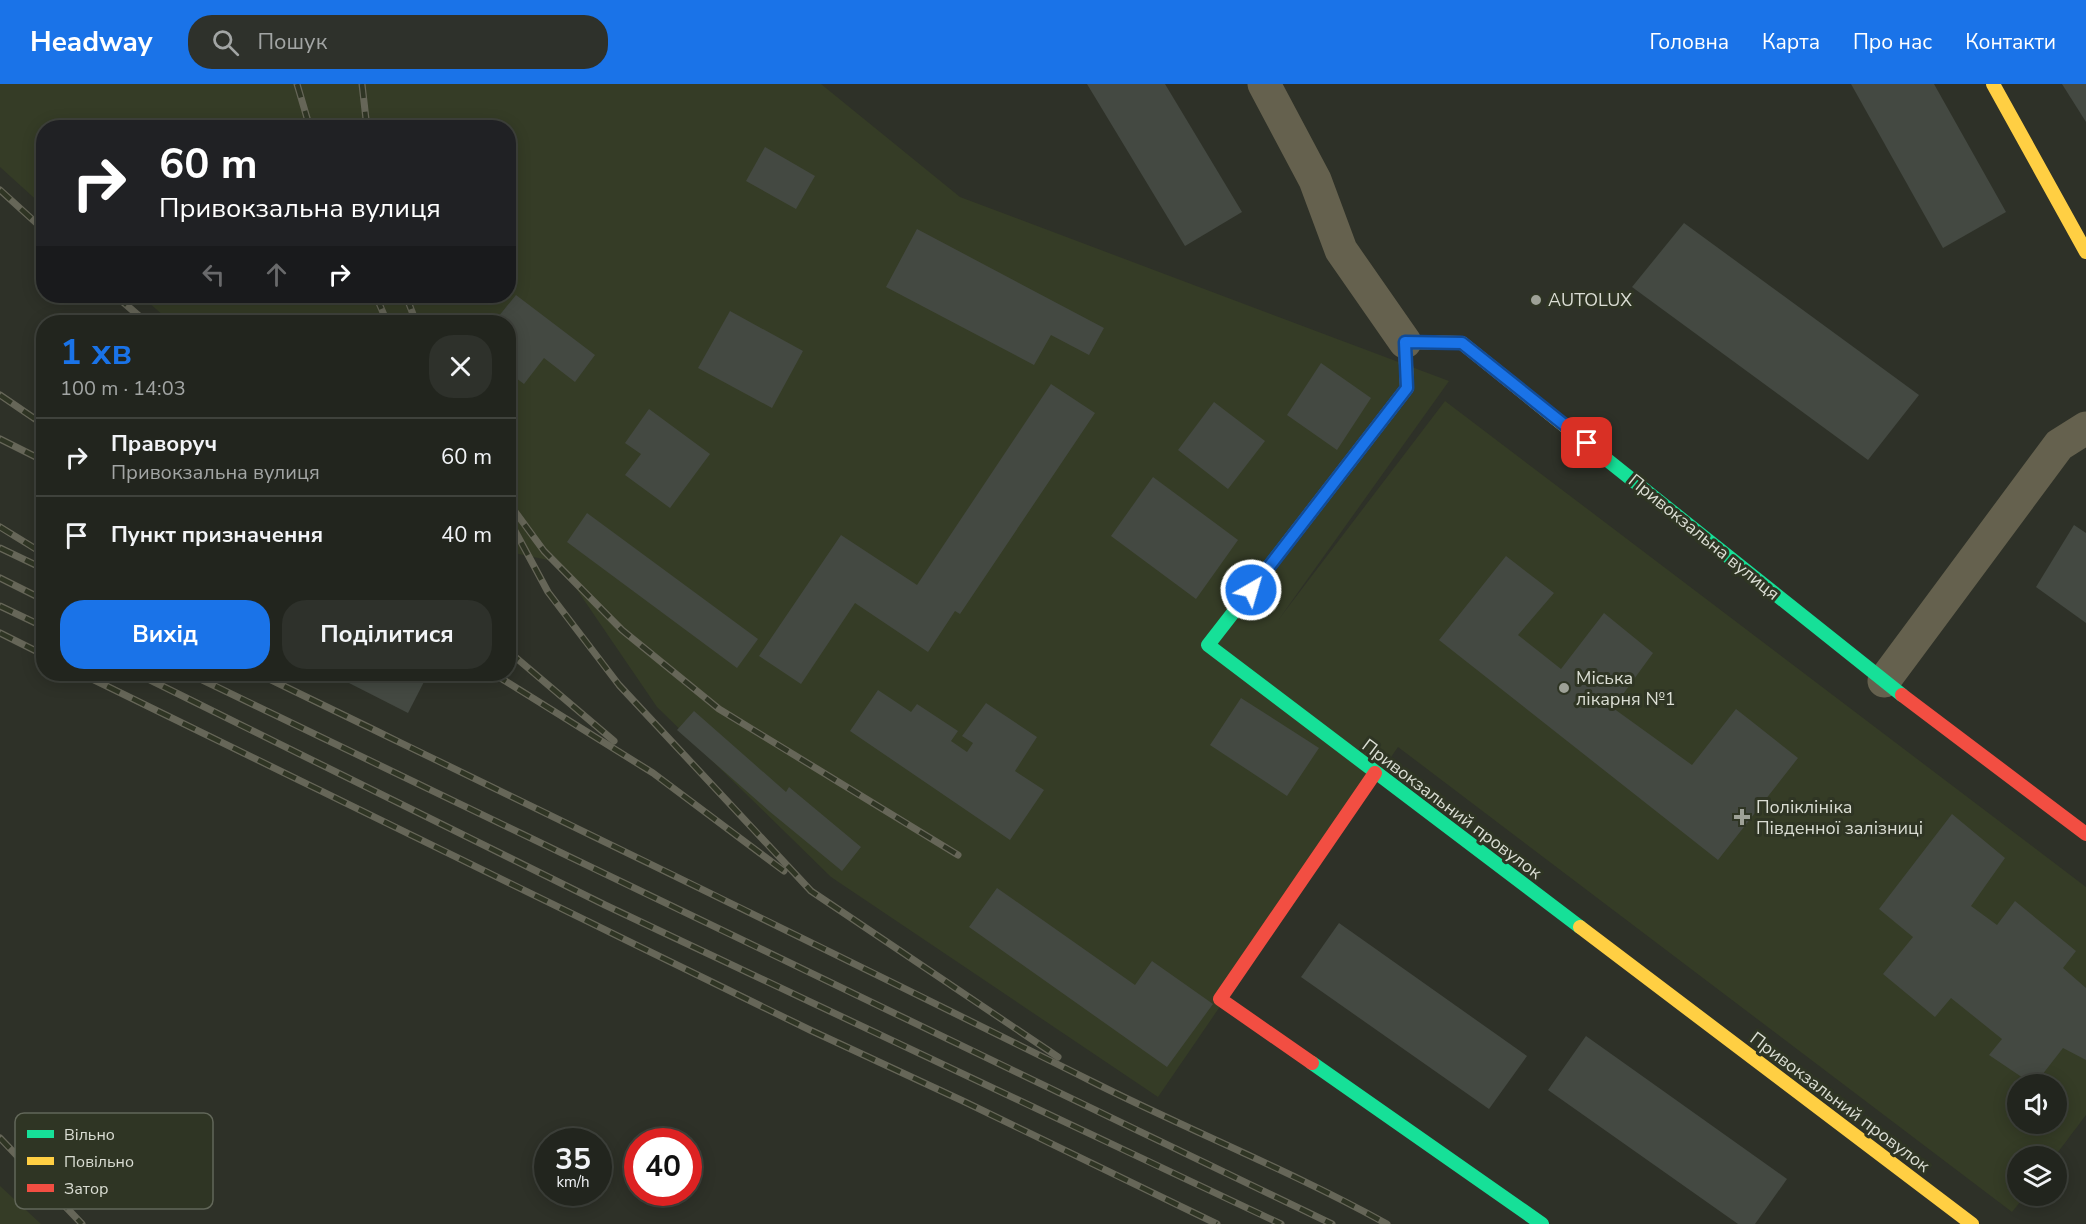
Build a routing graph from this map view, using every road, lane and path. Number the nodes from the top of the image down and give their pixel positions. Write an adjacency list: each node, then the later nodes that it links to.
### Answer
1 (1264, 84): 4 (street)
2 (1993, 84): 3 (street)
3 (2086, 252)
4 (1405, 342): 6 (street, Привокзальна вулиця); 7 (street, Привокзальний провулок)
5 (2086, 428): 6 (street)
6 (1884, 681): 8 (street, Привокзальна вулиця)
7 (1375, 773): 9 (street); 10 (street, Привокзальний провулок)
8 (2086, 834)
9 (1542, 1224)
10 (1972, 1224)

